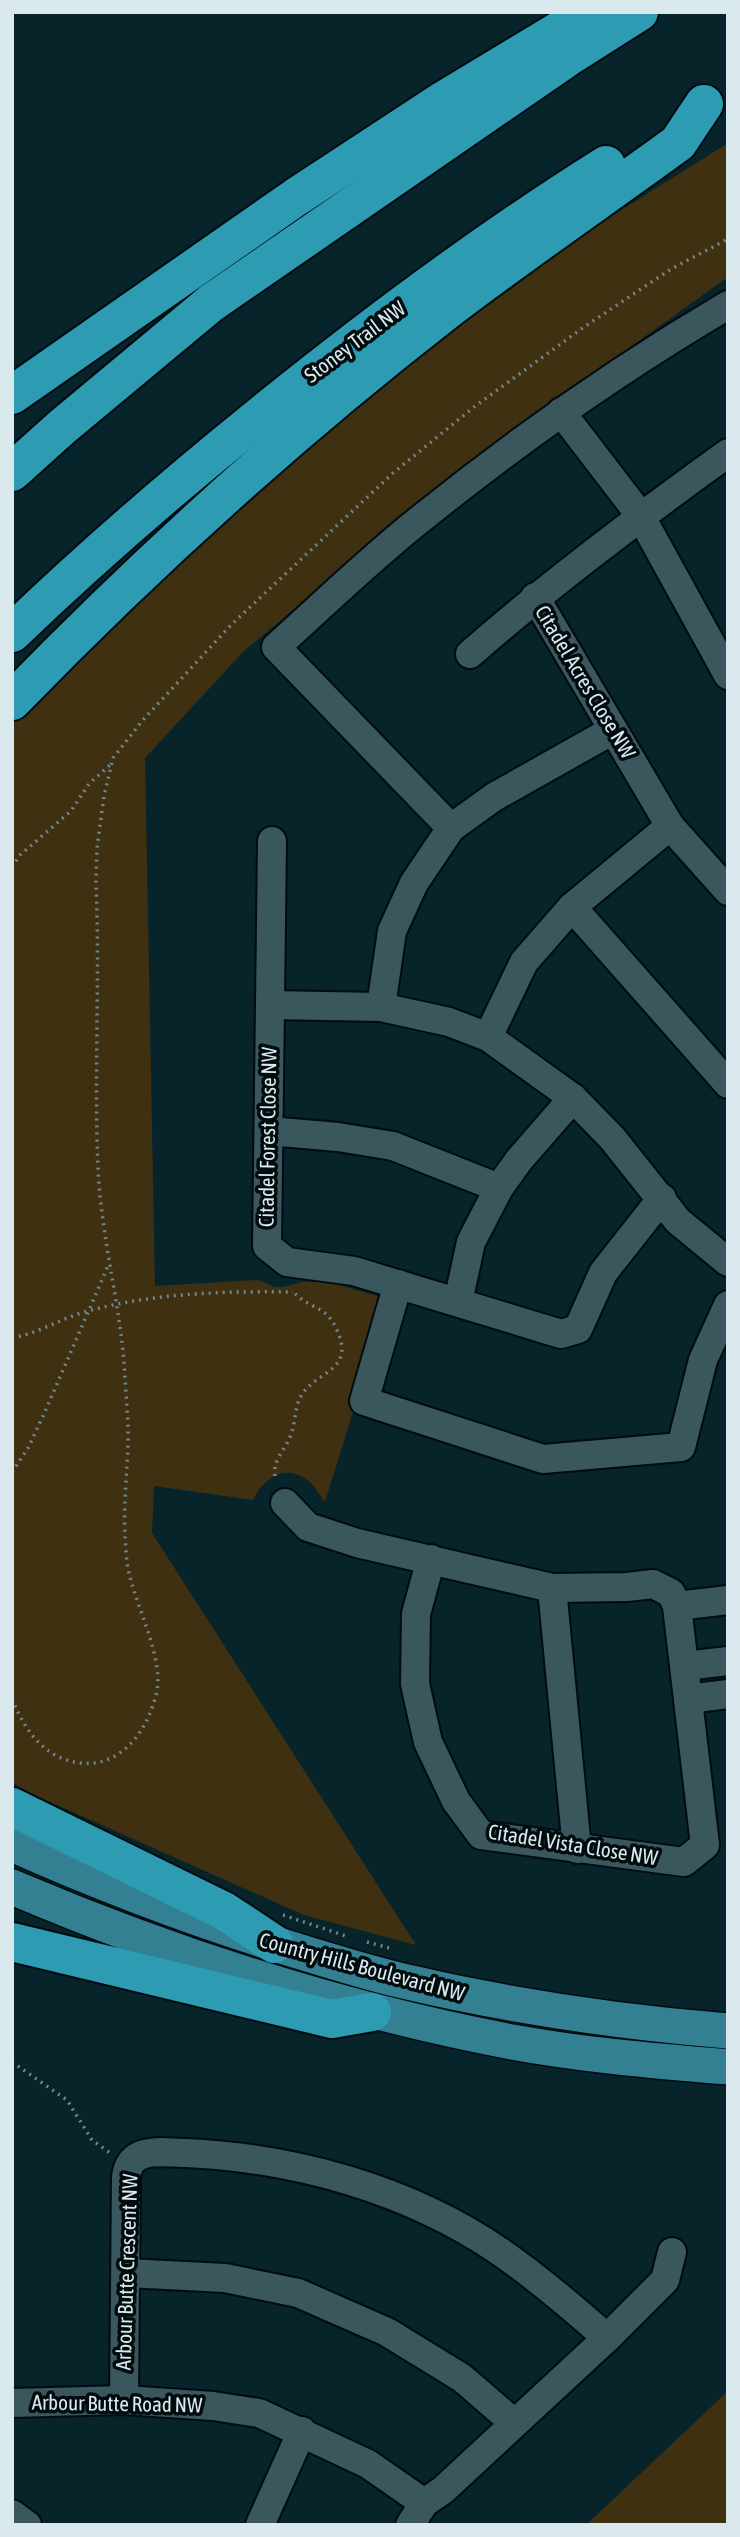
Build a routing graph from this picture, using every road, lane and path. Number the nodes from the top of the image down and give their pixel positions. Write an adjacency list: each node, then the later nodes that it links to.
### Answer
1 (590, 12): 5 (highway)
2 (639, 12): 8 (highway)
3 (716, 97): 11 (highway, Stoney Trail NW); 14 (highway)
4 (728, 305): 6 (street)
5 (12, 395)
6 (561, 412): 9 (street); 18 (street)
7 (728, 453): 9 (street, Citadel Acres Close NW)
8 (12, 472)
9 (640, 516): 10 (street, Citadel Acres Close NW); 13 (street)
10 (535, 597): 12 (street); 15 (street, Citadel Acres Close NW)
11 (12, 633)
12 (470, 654)
13 (728, 675)
14 (12, 701)
15 (613, 730): 17 (street, Citadel Acres Close NW); 18 (street)
16 (112, 763): 20 (path)
17 (670, 827): 21 (street, Citadel Acres Close NW); 22 (street)
18 (451, 828): 24 (street)
19 (272, 841): 23 (street, Citadel Forest Close NW)
20 (12, 867)
21 (728, 891)
22 (572, 907): 25 (street); 26 (street)
23 (270, 1004): 24 (street); 28 (street, Citadel Forest Close NW)
24 (381, 1007): 25 (street)
25 (488, 1037): 27 (street)
26 (728, 1084)
27 (573, 1098): 29 (street); 30 (street)
28 (269, 1131): 29 (street); 32 (street, Citadel Forest Close NW)
29 (499, 1188): 33 (street)
30 (662, 1198): 31 (street); 33 (street, Citadel Forest Close NW)
31 (728, 1262)
32 (398, 1284): 33 (street, Citadel Forest Close NW); 35 (street)
33 (458, 1302)
34 (117, 1304): 36 (path); 36 (path); 39 (path); 48 (path)
35 (728, 1306)
36 (89, 1311): 37 (path); 38 (path)
37 (12, 1338)
38 (12, 1472)
39 (275, 1475)
40 (285, 1503): 41 (street)
41 (431, 1559): 42 (street); 52 (street, Citadel Vista Close NW)
42 (552, 1588): 44 (street); 52 (street)
43 (728, 1600): 44 (street)
44 (677, 1606): 46 (street, Citadel Vista Close NW)
45 (728, 1661): 46 (street)
46 (685, 1666): 49 (street, Citadel Vista Close NW)
47 (728, 1694): 49 (street)
48 (12, 1699)
49 (688, 1699): 52 (street, Citadel Vista Close NW)
50 (12, 1807): 54 (highway)
51 (12, 1844): 54 (main road, Country Hills Boulevard NW)
52 (577, 1849)
53 (12, 1887): 59 (main road, Country Hills Boulevard NW)
54 (275, 1928): 55 (path); 60 (main road, Country Hills Boulevard NW)
55 (353, 1938)
56 (12, 1942): 59 (highway)
57 (366, 1942): 58 (path)
58 (391, 1948)
59 (372, 2012): 62 (main road, Country Hills Boulevard NW)
60 (728, 2031)
61 (12, 2062): 63 (path)
62 (728, 2067)
63 (110, 2154)
64 (672, 2252): 66 (street)
65 (127, 2273): 66 (street, Arbour Butte Crescent NW); 67 (street, Arbour Butte Crescent NW); 69 (street)
66 (607, 2338): 69 (street)
67 (124, 2400): 68 (street, Arbour Butte Road NW); 70 (street, Arbour Butte Road NW)
68 (12, 2403)
69 (514, 2423): 72 (street)
70 (302, 2431): 72 (street, Arbour Butte Road NW); 74 (street)
71 (12, 2514): 73 (street)
72 (417, 2514)
73 (27, 2525)
74 (260, 2525)

